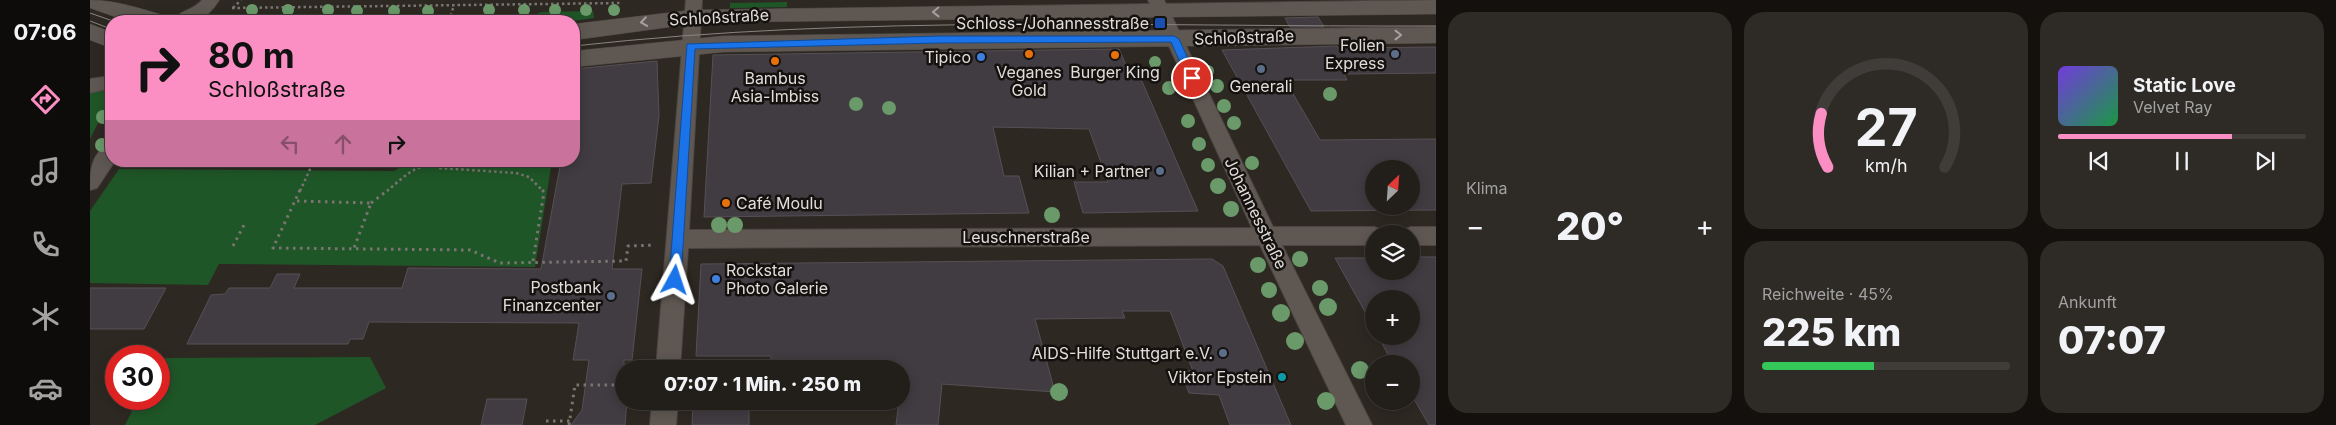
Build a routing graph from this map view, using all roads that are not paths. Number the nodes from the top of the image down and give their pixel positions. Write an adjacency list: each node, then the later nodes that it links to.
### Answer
1 (90, 0): 6 (street)
2 (211, 0): 7 (street)
3 (1158, 4): 4 (street, Schloßstraße); 5 (street, Schloßstraße, one-way to 5); 12 (street, Johannesstraße)
4 (1436, 7)
5 (693, 8): 8 (street, Schloßstraße, one-way to 8); 13 (street)
6 (132, 15)
7 (194, 15)
8 (580, 31)
9 (90, 32): 11 (street)
10 (1436, 35): 12 (street, Schloßstraße, one-way to 10)
11 (105, 38)
12 (1174, 39): 13 (street, Schloßstraße); 22 (street, Johannesstraße)
13 (690, 46): 14 (street, Schloßstraße); 23 (street)
14 (580, 58)
15 (105, 83): 16 (street)
16 (90, 86)
17 (105, 161): 18 (street)
18 (90, 182)
19 (1365, 236): 22 (street, Leuschnerstraße)
20 (1420, 236): 21 (street)
21 (1436, 236)
22 (1267, 237): 23 (street, Leuschnerstraße); 27 (street, Johannesstraße)
23 (678, 239): 24 (street)
24 (669, 360)
25 (664, 410): 26 (street)
26 (663, 425)
27 (1359, 425)

